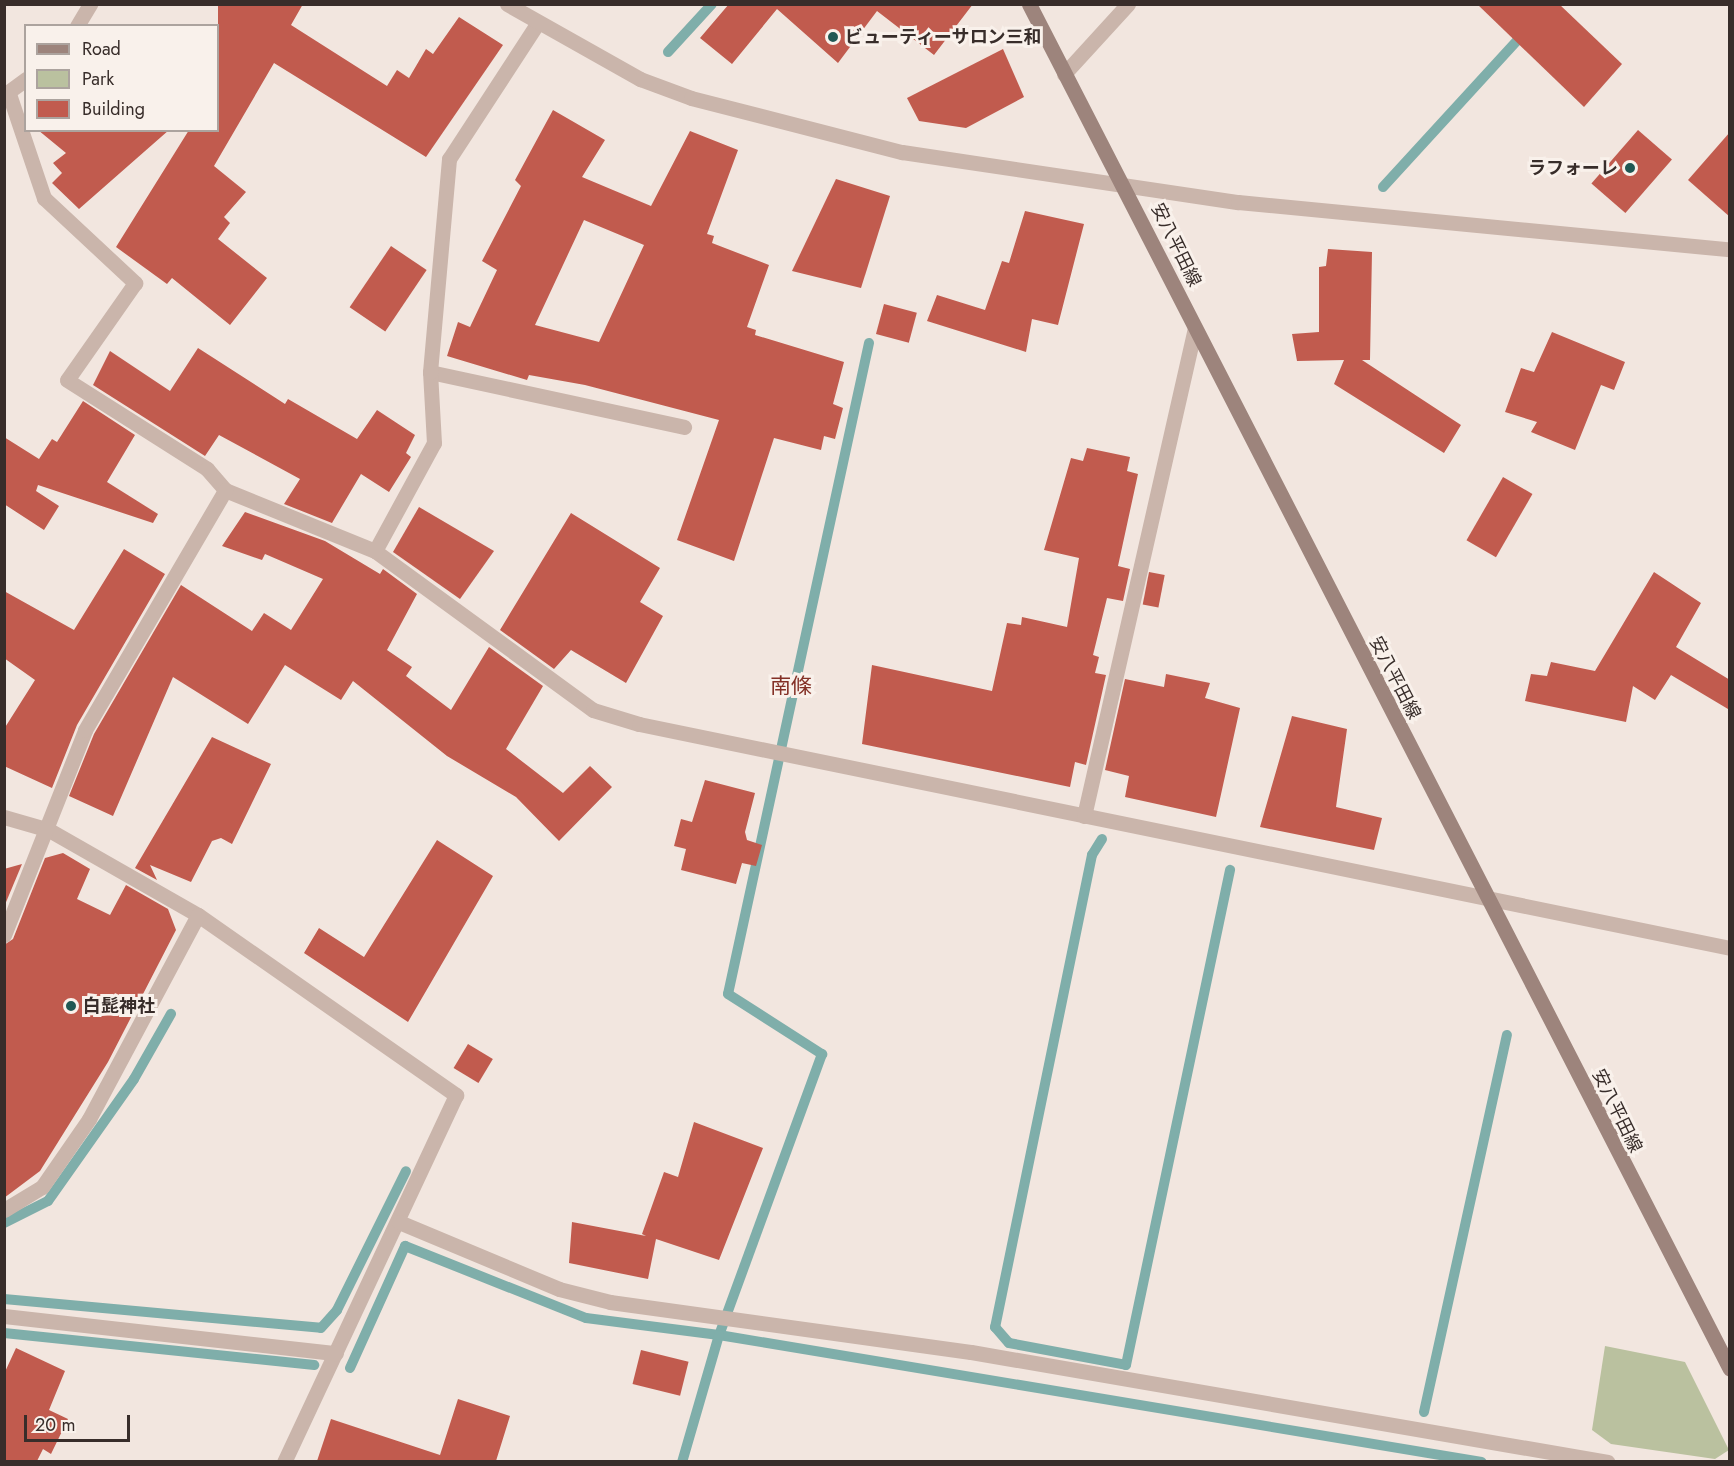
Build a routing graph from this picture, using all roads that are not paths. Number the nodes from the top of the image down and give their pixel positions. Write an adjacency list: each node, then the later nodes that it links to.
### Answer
1 (90, 4): 5 (street)
2 (507, 4): 6 (street)
3 (1029, 4): 7 (main road, 安八平田線)
4 (1128, 4): 7 (street)
5 (78, 24)
6 (537, 24): 10 (street); 13 (street)
7 (1064, 74): 10 (main road, 安八平田線)
8 (24, 80): 9 (street)
9 (7, 95): 15 (street)
10 (1124, 184): 11 (street); 12 (main road, 安八平田線)
11 (1730, 249)
12 (1195, 328): 17 (street); 20 (main road, 安八平田線)
13 (430, 372): 14 (street); 16 (street)
14 (684, 427)
15 (225, 490): 16 (street); 19 (street)
16 (375, 551): 17 (street)
17 (1084, 816): 20 (street)
18 (4, 817): 19 (street)
19 (49, 830): 21 (street); 22 (street)
20 (1487, 897): 23 (street); 28 (main road, 安八平田線)
21 (198, 915): 24 (street); 25 (street)
22 (4, 935)
23 (1730, 948)
24 (4, 1210)
25 (399, 1222): 27 (street); 30 (street)
26 (4, 1316): 27 (street)
27 (336, 1353): 29 (street)
28 (1730, 1369)
29 (284, 1461)
30 (1608, 1461)

